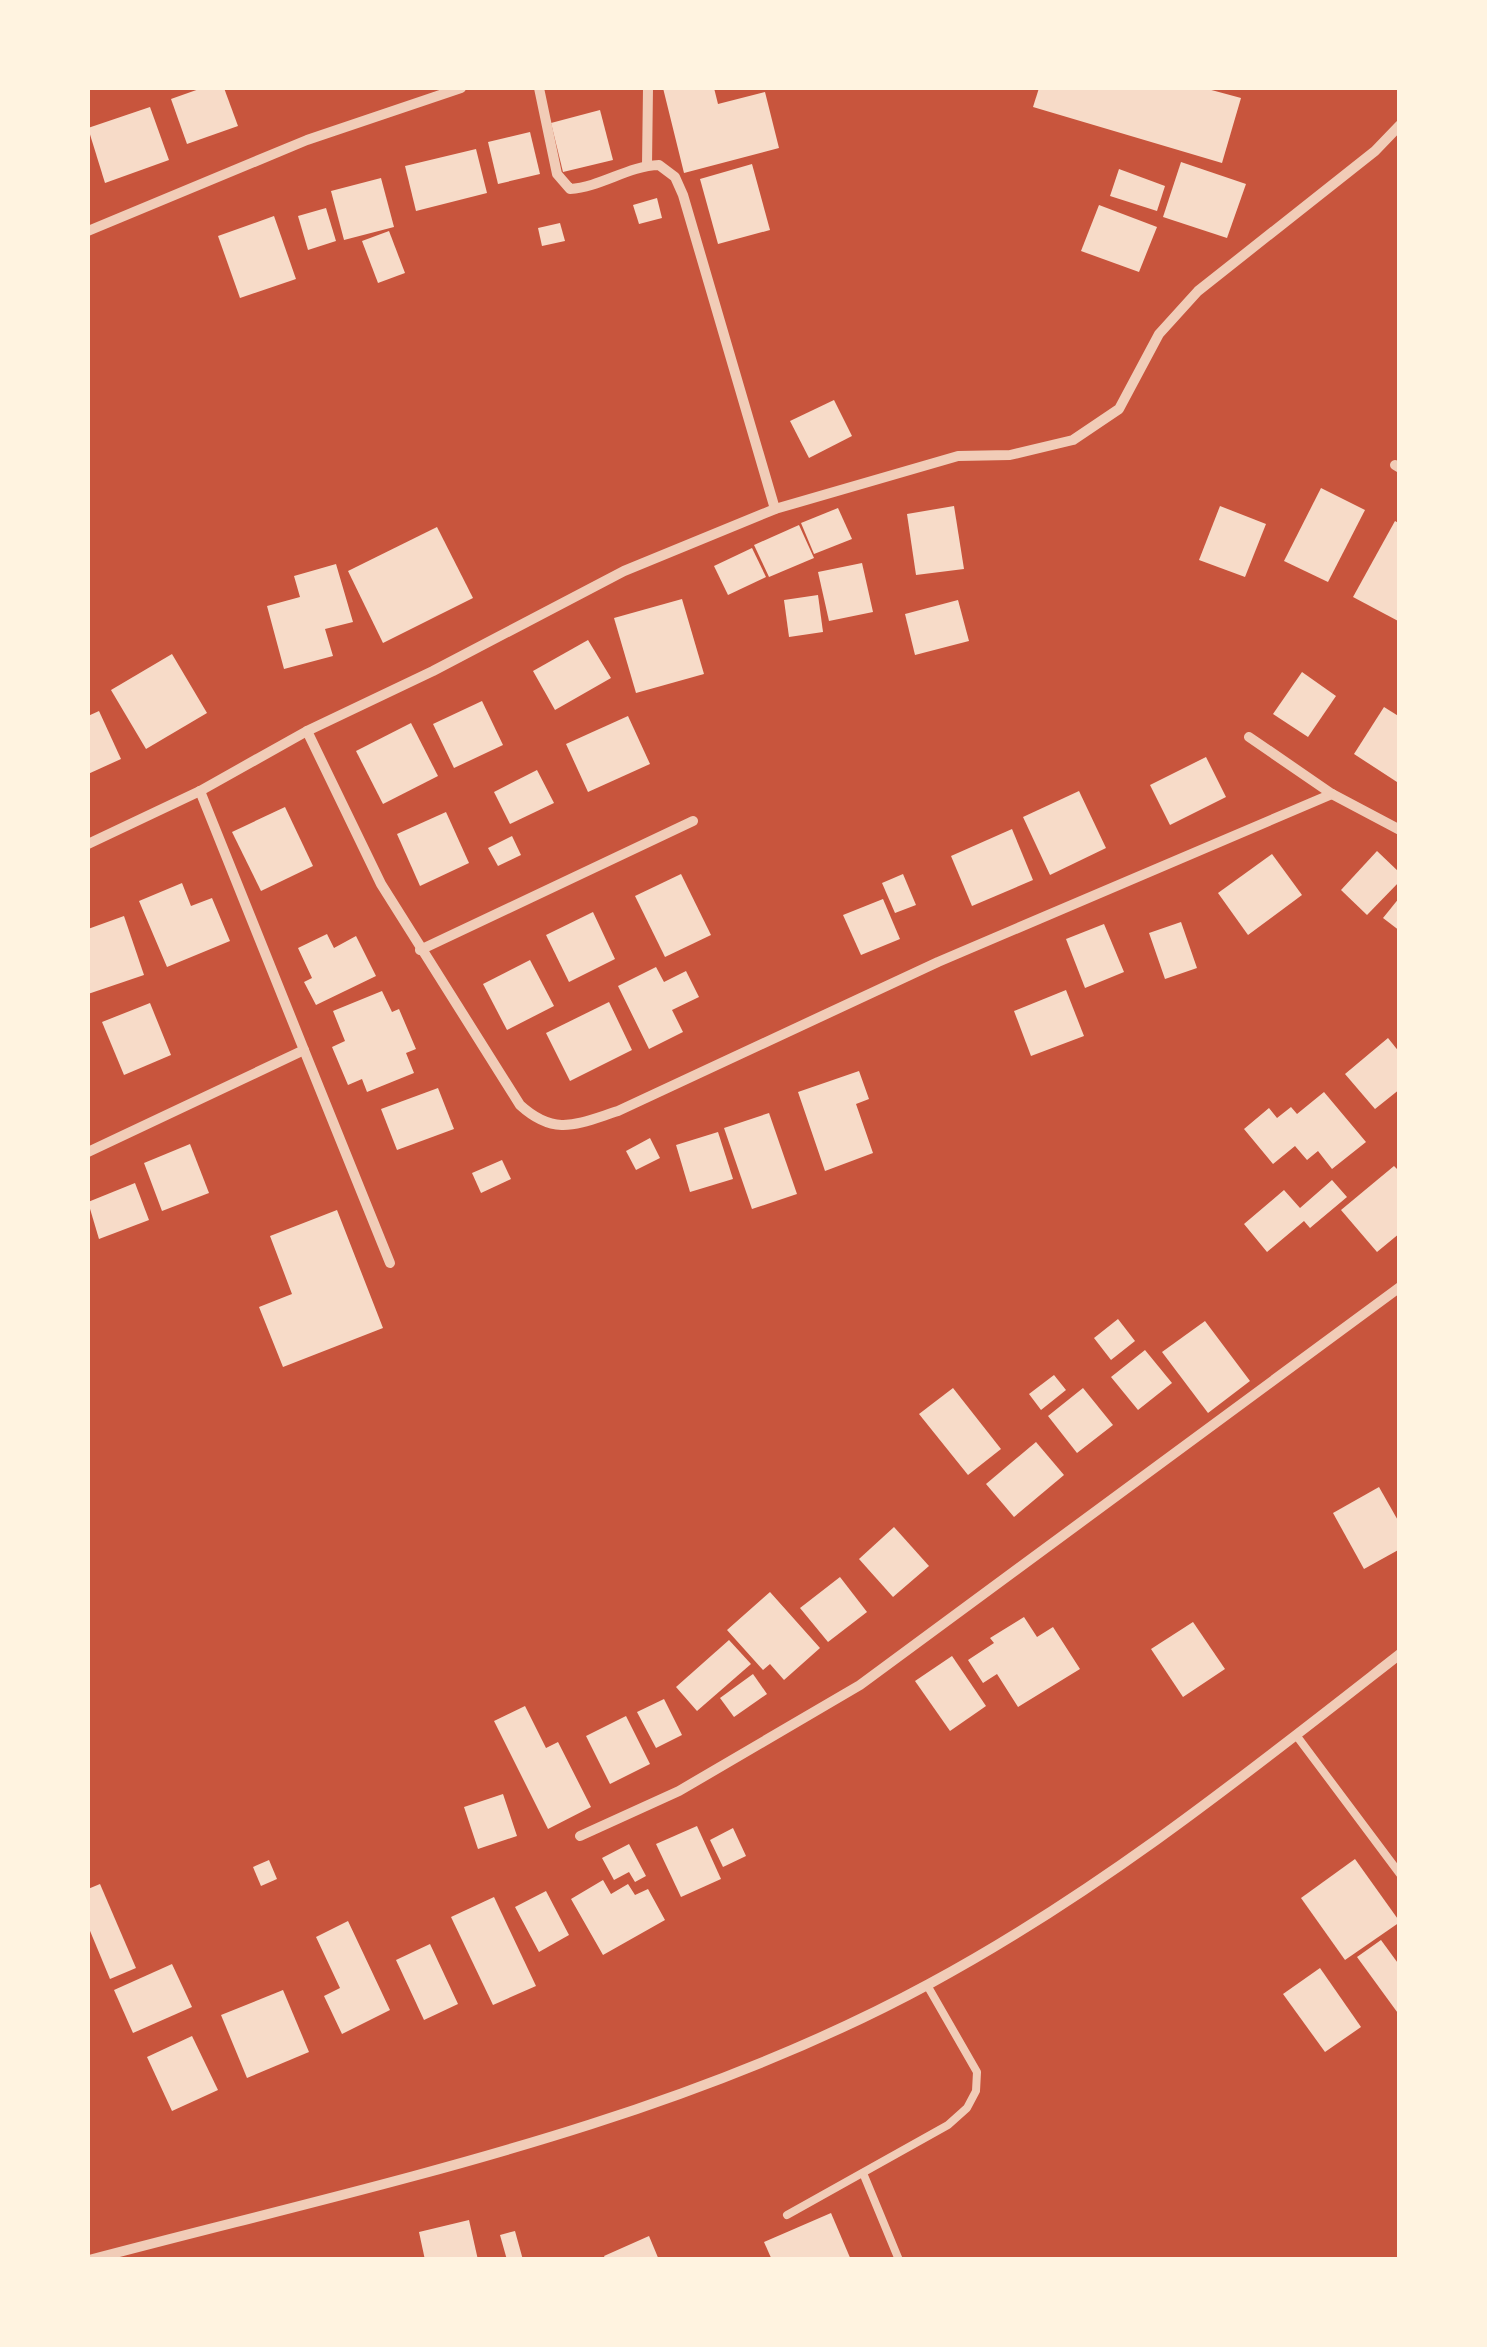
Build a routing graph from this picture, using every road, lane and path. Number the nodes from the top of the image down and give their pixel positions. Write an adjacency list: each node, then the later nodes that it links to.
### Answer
1 (462, 88): 6 (street)
2 (539, 88): 5 (street)
3 (648, 88): 5 (street)
4 (1400, 126): 7 (street)
5 (647, 165): 7 (street)
6 (88, 231)
7 (775, 509): 8 (street)
8 (307, 731): 10 (street); 15 (street)
9 (1250, 737): 11 (street)
10 (200, 791): 14 (street); 16 (street)
11 (1332, 794): 13 (street); 15 (street)
12 (693, 820): 15 (street)
13 (1400, 830)
14 (88, 844)
15 (420, 950)
16 (304, 1050): 17 (street); 18 (street)
17 (88, 1152)
18 (390, 1263)
19 (1400, 1287): 22 (street)
20 (1400, 1654): 21 (street)
21 (1296, 1735): 24 (lane); 26 (street)
22 (580, 1836)
23 (1400, 1854): 24 (lane)
24 (1390, 1861): 25 (lane)
25 (1400, 1874)
26 (927, 1986): 27 (lane); 29 (street)
27 (863, 2172): 28 (lane); 30 (lane)
28 (787, 2215)
29 (89, 2260)
30 (899, 2260)

